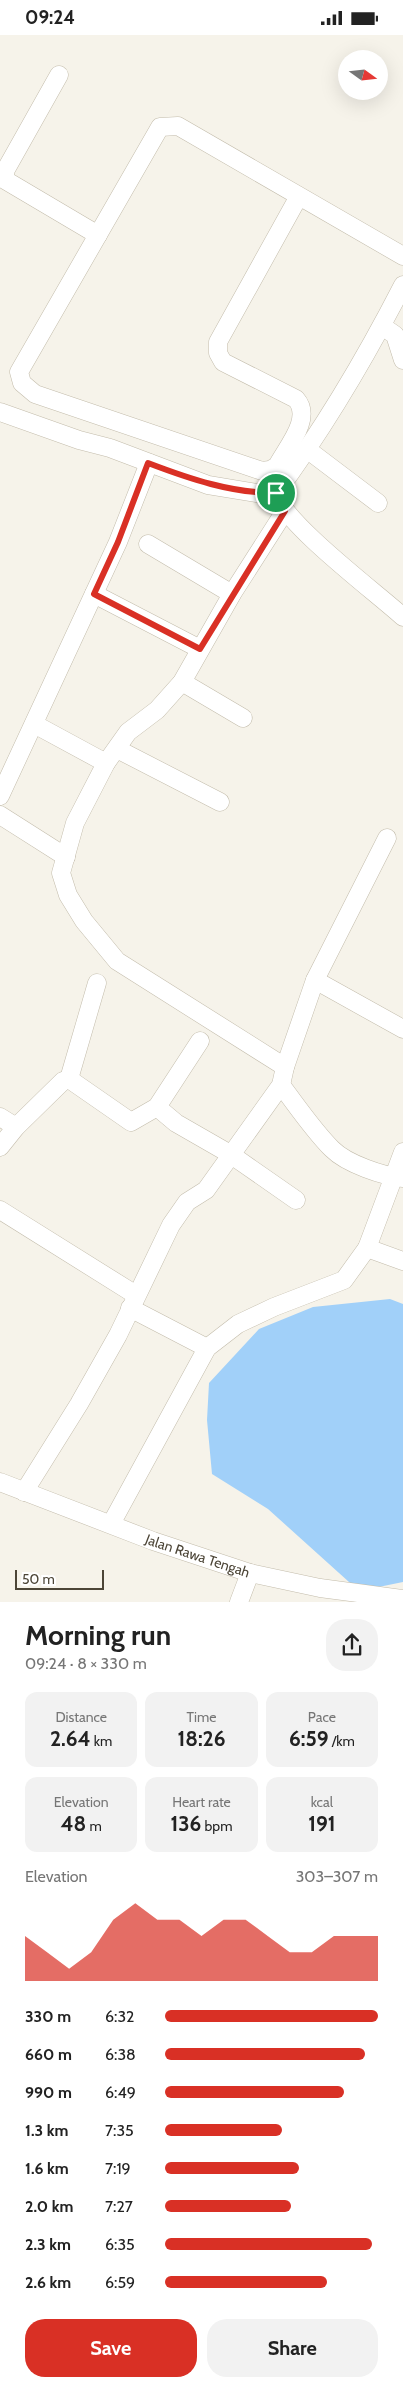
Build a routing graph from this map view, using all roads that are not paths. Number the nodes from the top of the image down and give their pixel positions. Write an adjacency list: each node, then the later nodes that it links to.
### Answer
1 (59, 75): 3 (street)
2 (299, 196): 3 (street); 3 (street); 4 (street)
3 (98, 235)
4 (403, 256)
5 (403, 285): 6 (street)
6 (382, 326): 7 (street); 9 (street)
7 (403, 359)
8 (0, 412): 10 (street)
9 (308, 451): 11 (street); 12 (street)
10 (148, 463): 11 (street); 15 (street)
11 (276, 493): 13 (street)
12 (378, 503)
13 (285, 511): 16 (street); 17 (street)
14 (148, 544): 16 (street)
15 (94, 594): 18 (street); 21 (street)
16 (232, 594): 18 (street)
17 (403, 617)
18 (200, 649): 19 (street)
19 (182, 682): 20 (street); 22 (street)
20 (243, 718)
21 (34, 724): 23 (street); 24 (street)
22 (117, 749): 23 (street); 25 (street)
23 (106, 763): 28 (street)
24 (0, 796)
25 (220, 802)
26 (0, 815): 28 (street)
27 (387, 838): 29 (street)
28 (66, 857): 33 (street)
29 (315, 980): 31 (street); 33 (street)
30 (97, 983): 34 (street)
31 (403, 1029)
32 (200, 1041): 36 (street)
33 (285, 1067): 35 (street)
34 (69, 1079): 36 (street); 38 (street)
35 (281, 1085): 41 (street); 42 (street)
36 (158, 1107): 41 (street)
37 (0, 1117): 38 (street)
38 (16, 1127): 39 (street)
39 (0, 1147)
40 (403, 1153): 42 (street)
41 (230, 1154): 43 (street); 47 (street)
42 (398, 1177): 45 (street)
43 (296, 1200)
44 (0, 1211): 47 (street)
45 (367, 1248): 46 (street); 48 (street)
46 (403, 1261)
47 (133, 1301): 48 (street); 50 (street)
48 (207, 1347): 51 (street)
49 (0, 1482): 50 (street, Jalan Rawa Tengah)
50 (24, 1492): 51 (street, Jalan Rawa Tengah)
51 (111, 1524): 52 (street, Jalan Rawa Tengah)
52 (250, 1573): 53 (street, Jalan Rawa Tengah); 54 (street)
53 (403, 1599)
54 (239, 1602)

